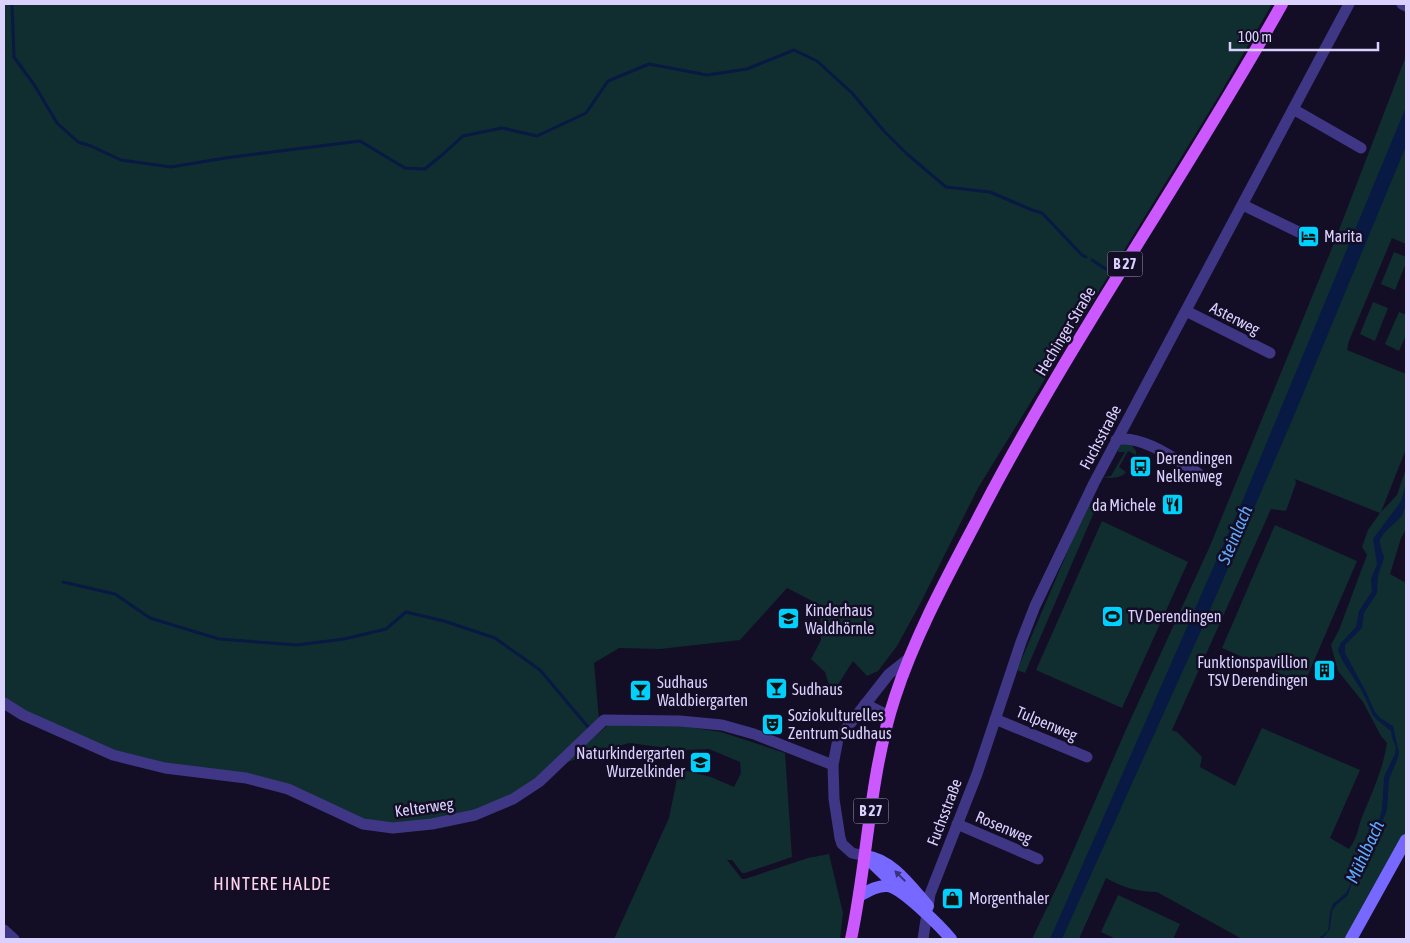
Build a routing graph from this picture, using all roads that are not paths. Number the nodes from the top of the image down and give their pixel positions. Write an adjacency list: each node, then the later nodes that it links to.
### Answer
1 (1282, 4): 13 (main road, Hechinger Straße / B 27)
2 (1348, 4): 5 (street, Fuchsstraße)
3 (1402, 4): 4 (street)
4 (1406, 6)
5 (1293, 109): 6 (street); 7 (street, Fuchsstraße)
6 (1361, 148)
7 (1243, 205): 8 (street); 9 (street, Fuchsstraße)
8 (1313, 239)
9 (1186, 312): 10 (street, Asterweg); 11 (street, Fuchsstraße)
10 (1270, 353)
11 (1116, 440): 12 (street); 17 (street, Fuchsstraße)
12 (1198, 473)
13 (908, 659): 15 (street, Hechinger Straße); 16 (main road, Hechinger Straße / B 27)
14 (4, 702): 19 (street, Kelterweg)
15 (865, 704): 16 (street); 19 (street, Hechinger Straße)
16 (889, 716): 22 (main road, Hechinger Straße / B 27)
17 (995, 719): 18 (street, Tulpenweg); 20 (street, Fuchsstraße)
18 (1087, 757)
19 (833, 765): 22 (street, Hechinger Straße)
20 (957, 824): 23 (street, Rosenweg); 26 (street, Fuchsstraße)
21 (1406, 840): 32 (street)
22 (865, 856): 24 (street); 25 (main road, Hechinger Straße / B 27); 26 (street, one-way to 22)
23 (1038, 859)
24 (902, 892): 25 (street); 26 (street)
25 (859, 896): 30 (main road, Hechinger Straße / B 27)
26 (927, 910): 28 (street); 31 (street, Fuchsstraße)
27 (4, 930): 29 (street)
28 (948, 935)
29 (14, 939)
30 (852, 939)
31 (923, 939)
32 (1351, 939)

